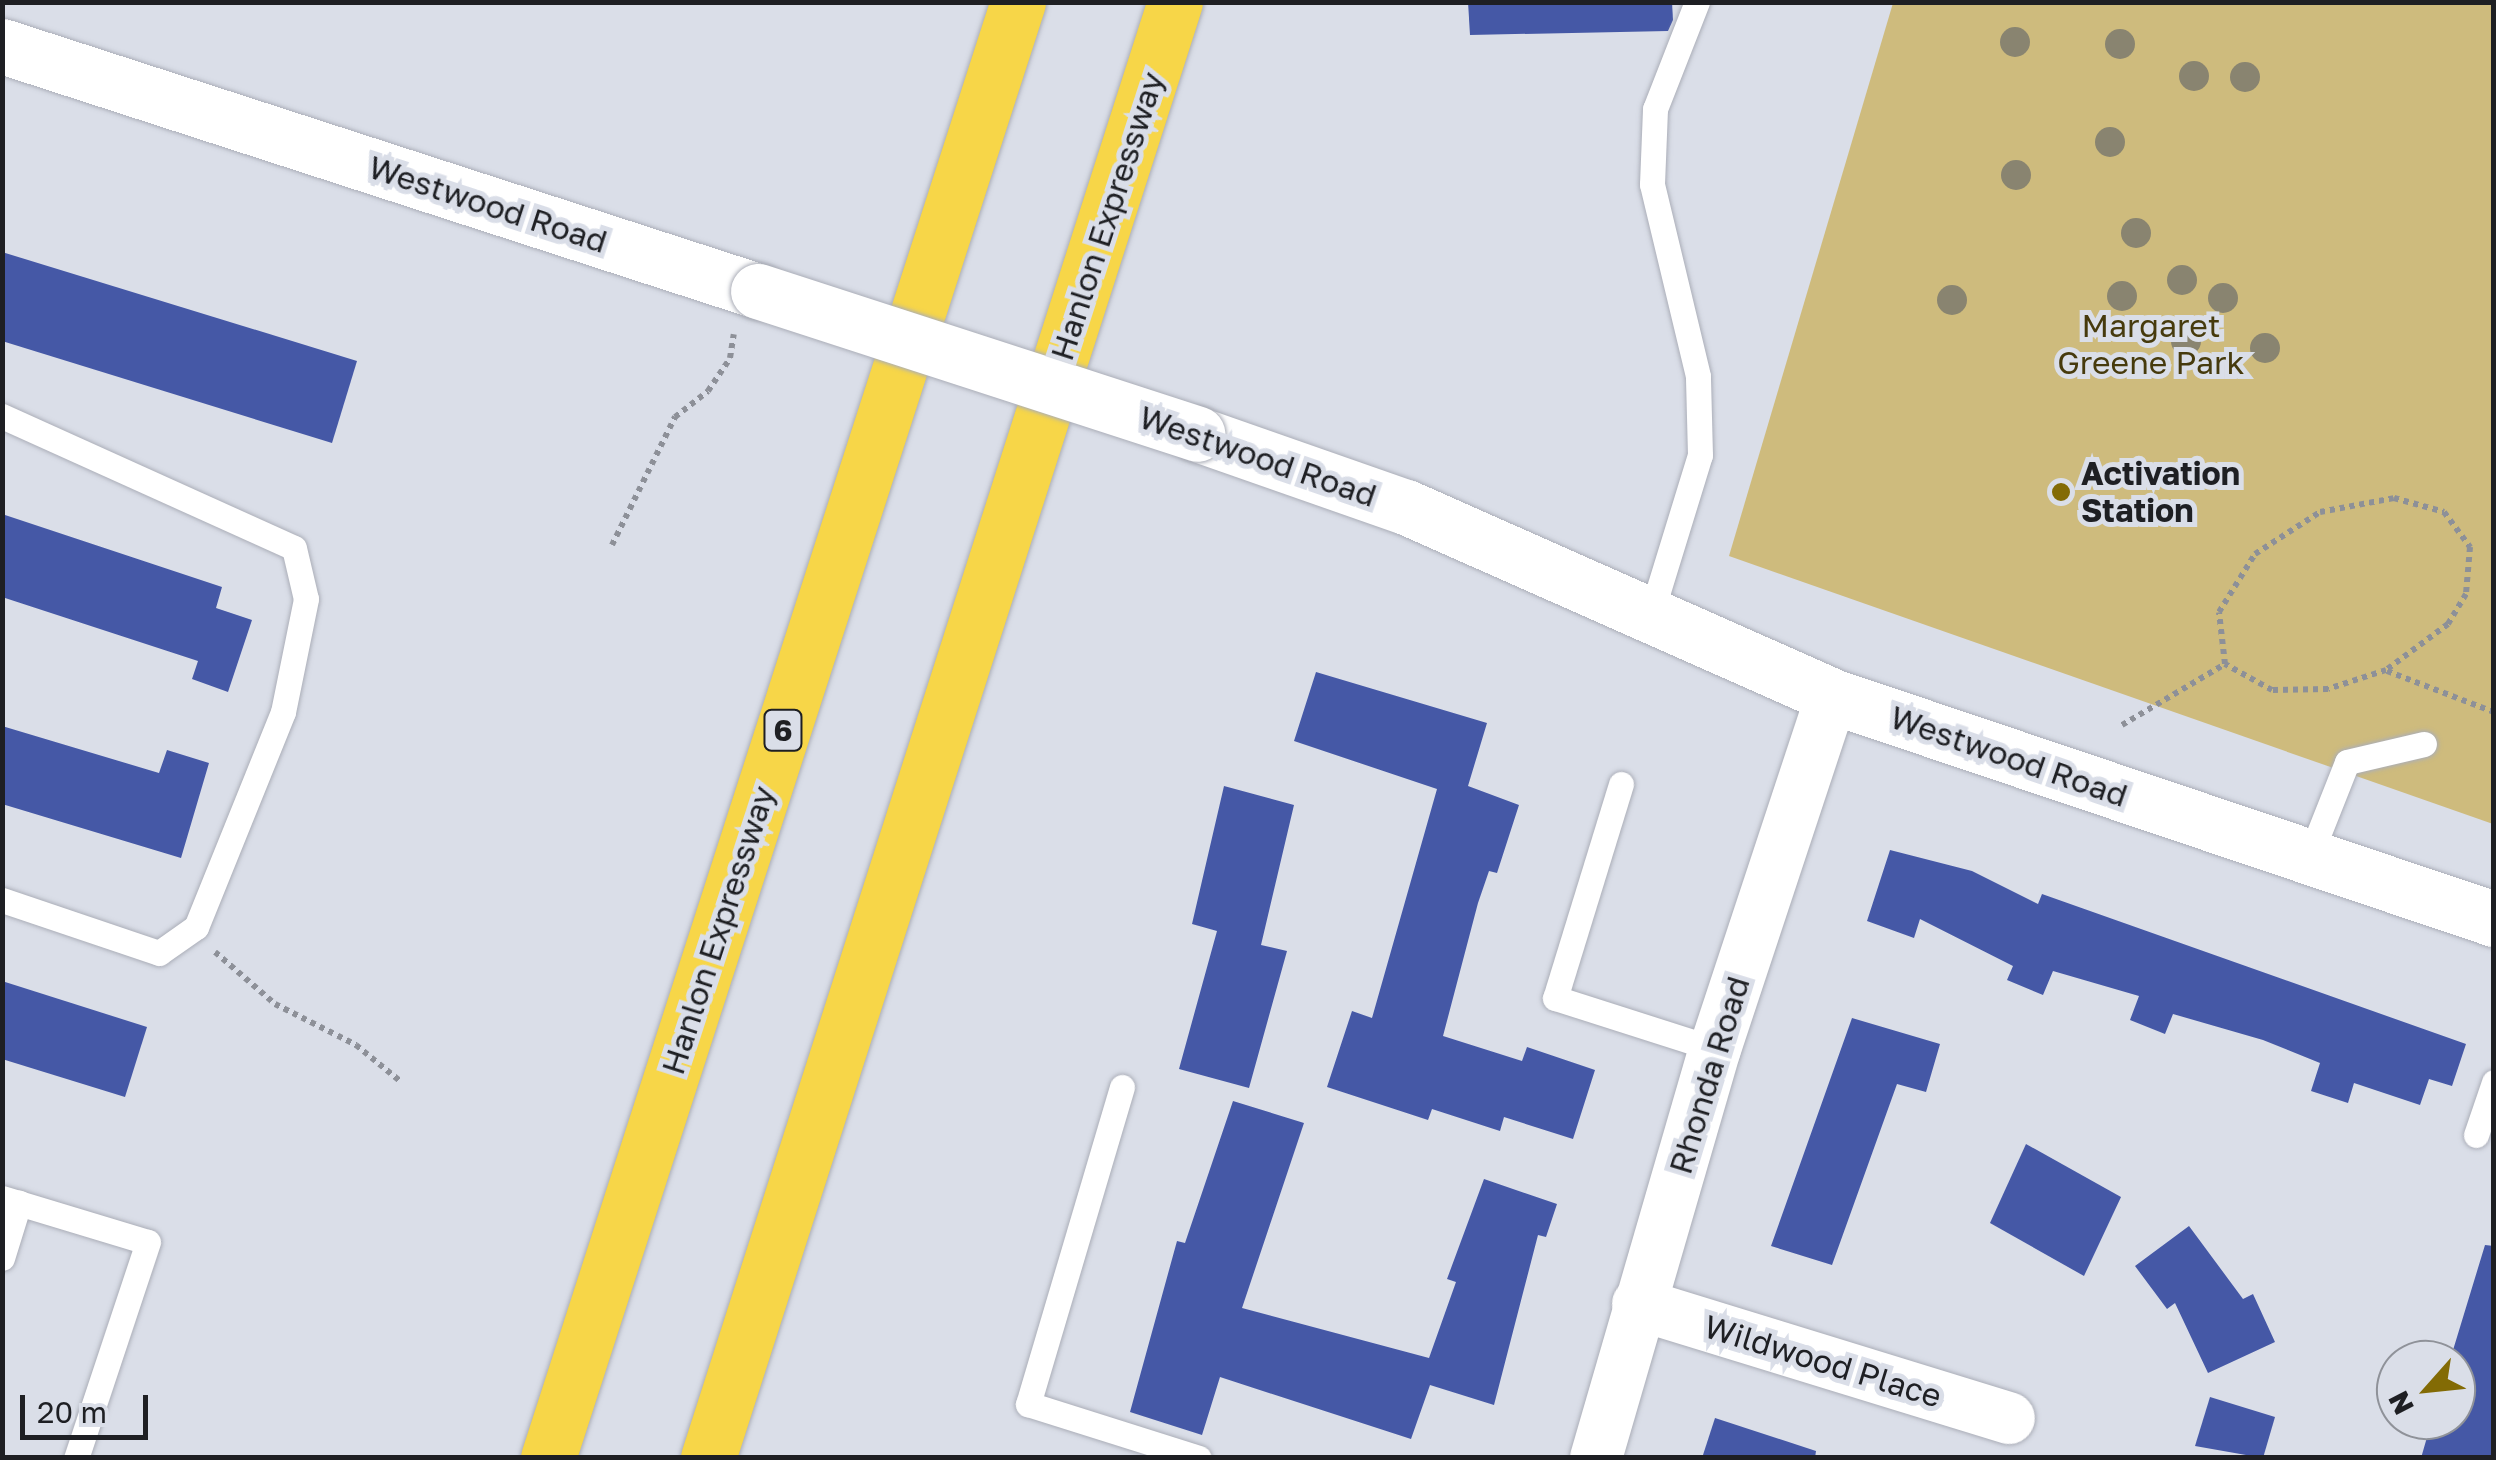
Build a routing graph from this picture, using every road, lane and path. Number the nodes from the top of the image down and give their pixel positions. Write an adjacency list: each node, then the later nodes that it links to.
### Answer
1 (1018, 2): 30 (highway, Hanlon Expressway / 6)
2 (1175, 2): 31 (highway, Hanlon Expressway)
3 (1698, 2): 8 (lane)
4 (2, 46): 5 (street, Westwood Road)
5 (746, 305): 7 (path); 8 (street, Westwood Road, bridge)
6 (2, 416): 19 (lane)
7 (612, 545)
8 (1651, 614): 11 (street, Westwood Road)
9 (2225, 664): 10 (path); 10 (path); 13 (path)
10 (2386, 670): 12 (path)
11 (1832, 696): 16 (street, Westwood Road); 20 (street, Rhonda Road)
12 (2494, 712)
13 (2122, 725)
14 (2424, 744): 16 (lane)
15 (1620, 784): 20 (lane)
16 (2309, 858): 18 (street, Westwood Road)
17 (2, 900): 19 (lane)
18 (2494, 919)
19 (196, 927): 21 (path)
20 (1716, 1049): 27 (street, Rhonda Road)
21 (400, 1081)
22 (2494, 1082): 24 (lane)
23 (1122, 1087): 32 (lane)
24 (2476, 1135)
25 (11, 1201): 26 (lane); 29 (lane)
26 (2, 1258)
27 (1638, 1304): 28 (street, Wildwood Place); 33 (street, Rhonda Road)
28 (2009, 1418)
29 (76, 1458)
30 (548, 1458)
31 (708, 1458)
32 (1199, 1458)
33 (1596, 1458)

